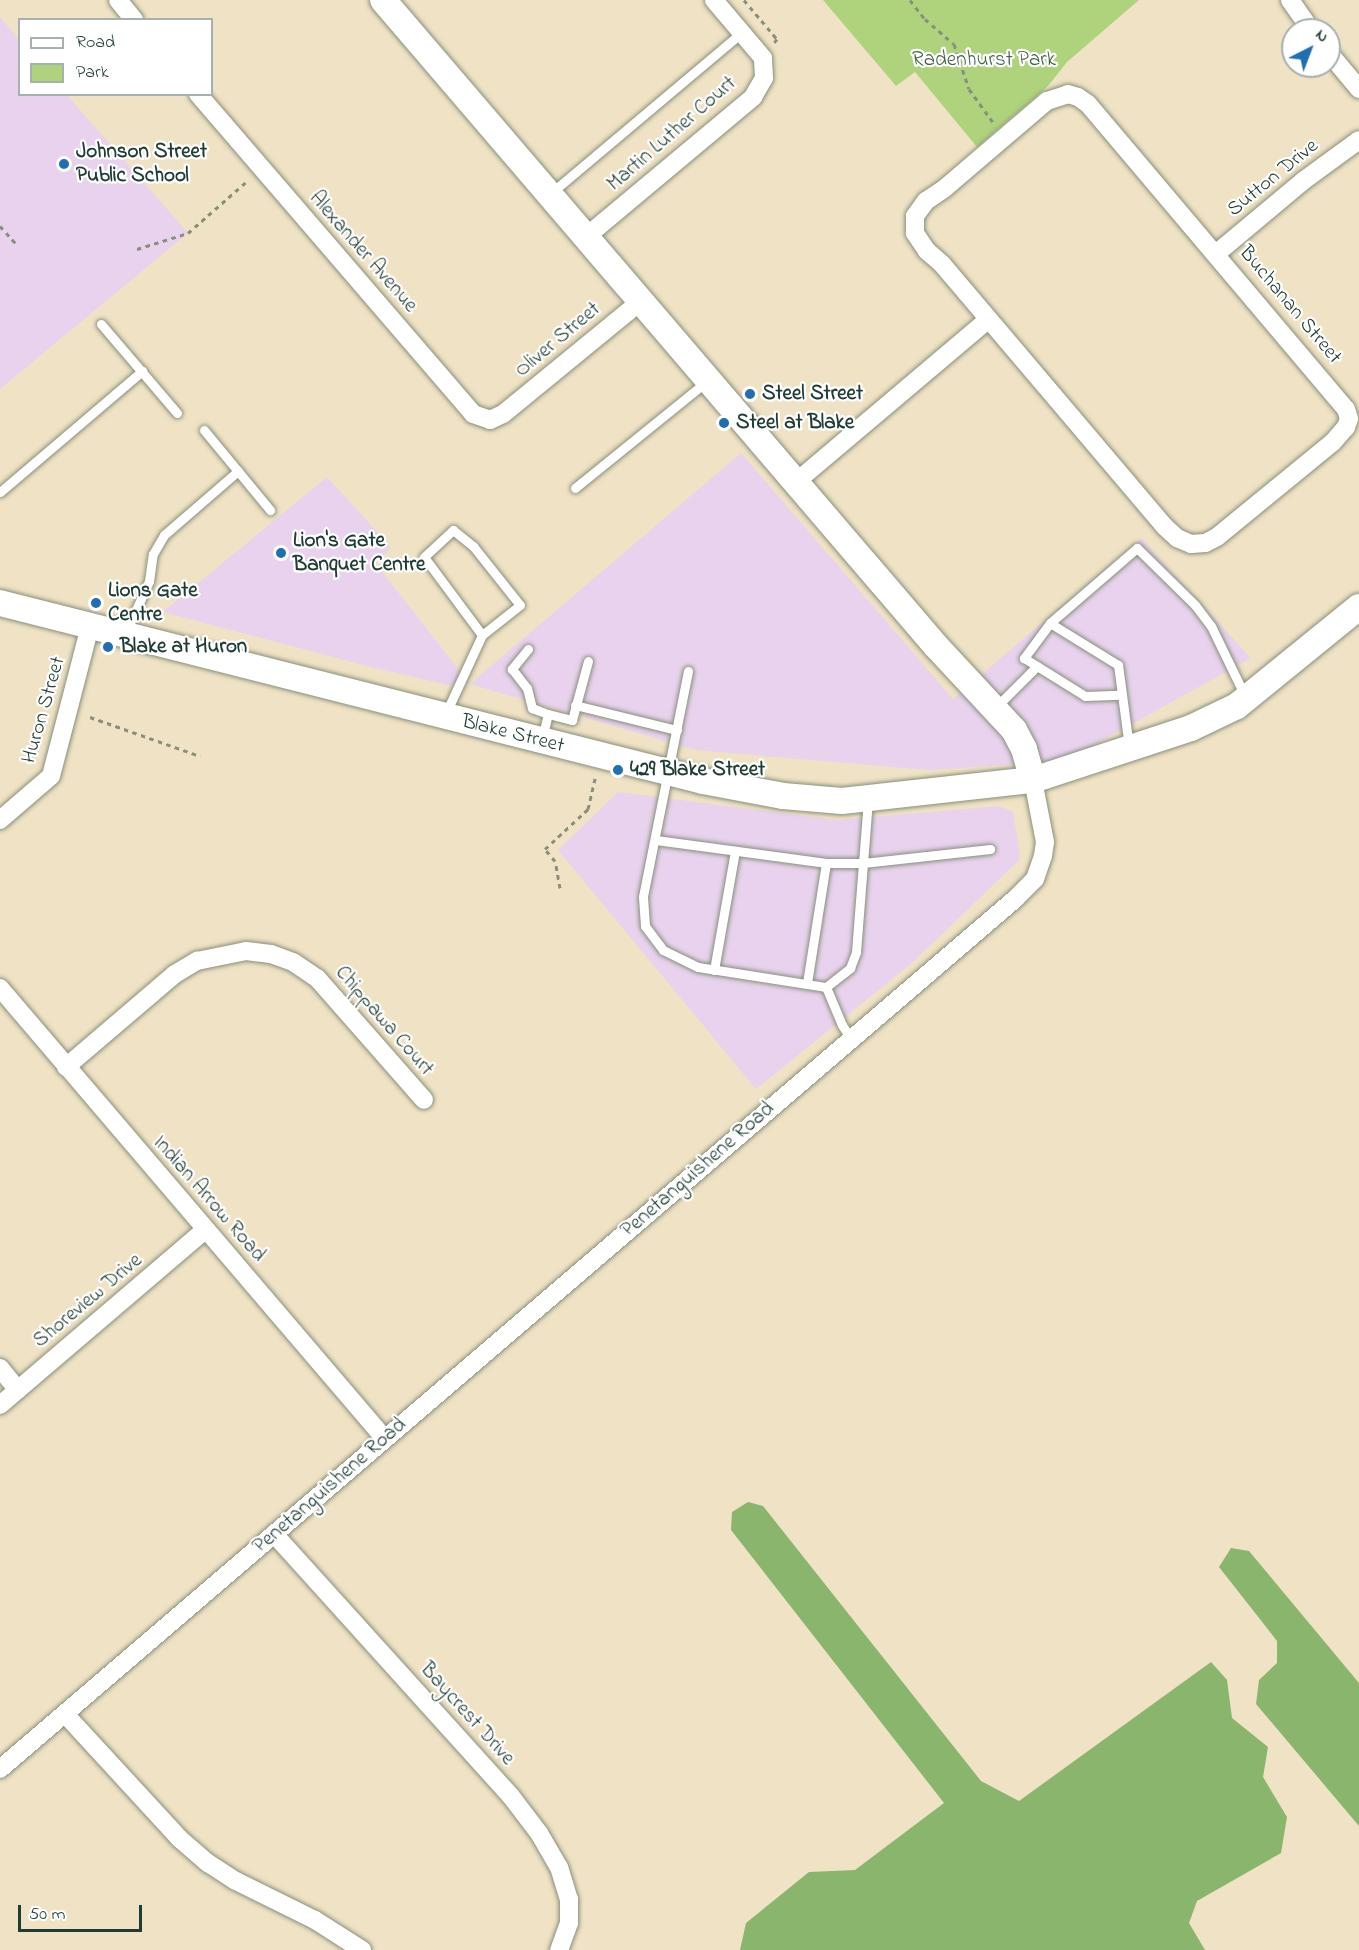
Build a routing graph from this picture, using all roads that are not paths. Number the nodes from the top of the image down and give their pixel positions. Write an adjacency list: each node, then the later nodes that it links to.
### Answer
1 (118, 0): 5 (street)
2 (383, 0): 12 (main road)
3 (714, 0): 7 (street, Martin Luther Court)
4 (1290, 0): 6 (street)
5 (132, 18)
6 (1303, 18)
7 (741, 32): 12 (lane); 13 (street, Martin Luther Court)
8 (1341, 67): 9 (street)
9 (1359, 89)
10 (200, 96): 21 (street, Alexander Avenue)
11 (1359, 140): 14 (street, Sutton Drive)
12 (550, 193): 13 (main road)
13 (587, 236): 15 (main road)
14 (1217, 253): 16 (street, Buchanan Street); 16 (street, Buchanan Street)
15 (641, 301): 19 (main road); 21 (street, Oliver Street)
16 (988, 320): 24 (street)
17 (101, 324): 18 (lane)
18 (142, 371): 20 (lane); 26 (lane)
19 (709, 380): 24 (main road); 25 (lane)
20 (177, 413)
21 (503, 414)
22 (204, 430): 23 (lane)
23 (238, 471): 27 (lane); 32 (lane)
24 (796, 482): 41 (main road)
25 (575, 488)
26 (0, 492)
27 (270, 510)
28 (0, 603): 31 (main road, Blake Street)
29 (1359, 607): 39 (main road)
30 (1050, 623): 36 (lane); 38 (lane); 39 (lane)
31 (90, 626): 32 (main road, Blake Street); 50 (street, Huron Street)
32 (124, 635): 43 (main road, Blake Street)
33 (482, 635): 33 (lane); 43 (lane)
34 (528, 649): 42 (lane)
35 (588, 661): 40 (lane)
36 (1037, 666): 38 (lane); 41 (lane)
37 (688, 671): 44 (lane)
38 (1120, 695): 46 (lane)
39 (1246, 698): 46 (main road)
40 (575, 705): 42 (lane); 44 (lane)
41 (994, 709): 48 (main road)
42 (548, 714): 45 (lane)
43 (444, 717): 45 (main road, Blake Street)
44 (677, 730): 47 (lane)
45 (542, 741): 47 (main road, Blake Street)
46 (1130, 749): 48 (main road)
47 (668, 772): 49 (main road, Blake Street); 51 (lane)
48 (1033, 780): 49 (main road, Blake Street); 60 (street, Penetanguishene Road)
49 (868, 799): 55 (lane)
50 (0, 820)
51 (656, 840): 53 (lane); 56 (lane)
52 (990, 849): 55 (lane)
53 (735, 851): 54 (lane); 56 (lane)
54 (826, 863): 55 (lane); 57 (lane)
55 (863, 863): 58 (lane)
56 (714, 970): 57 (lane)
57 (807, 983): 58 (lane)
58 (826, 987): 60 (lane)
59 (0, 988): 61 (street, Indian Arrow Road)
60 (851, 1039): 67 (street, Penetanguishene Road)
61 (66, 1067): 62 (street, Chippawa Court); 63 (street, Indian Arrow Road)
62 (424, 1100)
63 (205, 1230): 65 (street, Shoreview Drive); 67 (street, Indian Arrow Road)
64 (0, 1368): 65 (street)
65 (18, 1390): 66 (street, Shoreview Drive)
66 (0, 1405)
67 (385, 1439): 68 (street, Penetanguishene Road)
68 (274, 1534): 69 (street, Penetanguishene Road); 72 (street, Baycrest Drive)
69 (65, 1714): 70 (street, Penetanguishene Road); 71 (street)
70 (0, 1769)
71 (362, 1950)
72 (559, 1950)

